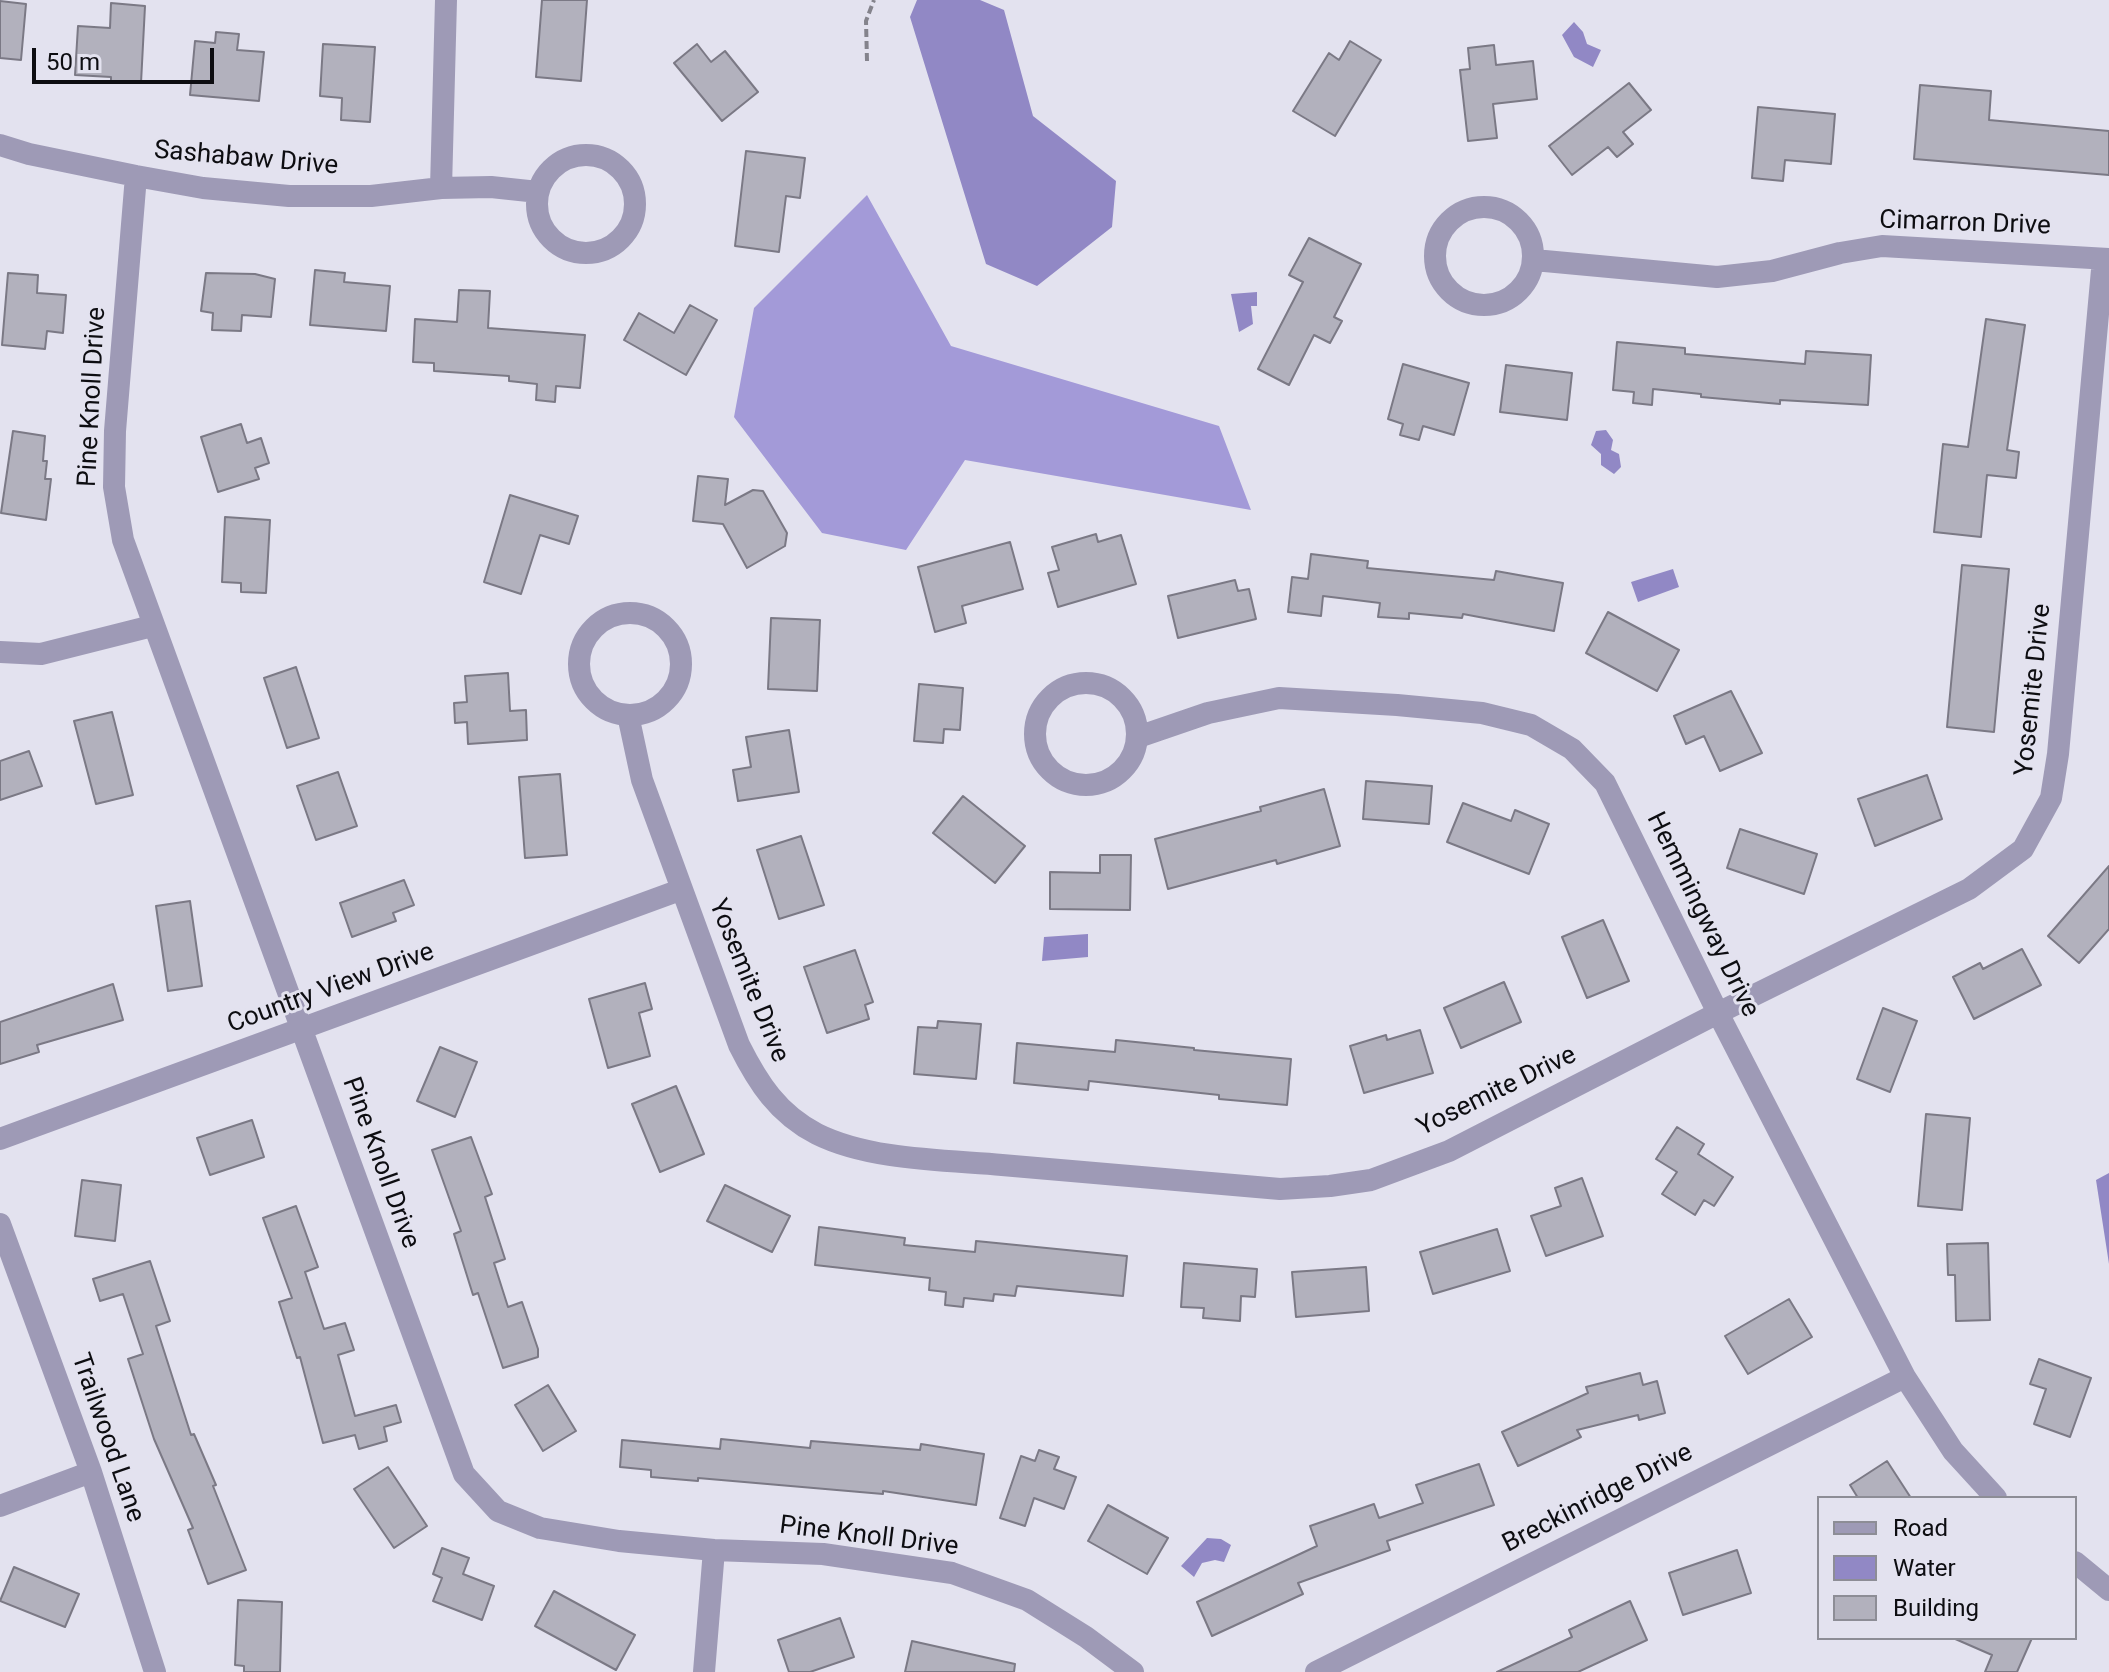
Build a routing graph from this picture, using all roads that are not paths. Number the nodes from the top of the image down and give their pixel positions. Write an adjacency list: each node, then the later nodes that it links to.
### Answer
1 (446, 0): 4 (street)
2 (0, 145): 3 (street, Sashabaw Drive)
3 (136, 176): 4 (street, Sashabaw Drive); 8 (street, Pine Knoll Drive)
4 (441, 188): 5 (street, Sashabaw Drive)
5 (538, 192): 5 (street)
6 (2106, 259): 7 (street, Cimarron Drive); 13 (street, Yosemite Drive)
7 (1534, 260): 7 (street)
8 (152, 626): 9 (street); 14 (street, Pine Knoll Drive)
9 (0, 652)
10 (628, 715): 10 (street); 12 (street, Yosemite Drive)
11 (1138, 737): 11 (street); 13 (street, Hemmingway Drive)
12 (680, 890): 13 (street, Yosemite Drive); 14 (street, Country View Drive)
13 (1718, 1013): 17 (street, Hemmingway Drive)
14 (301, 1029): 15 (street, Country View Drive); 21 (street, Pine Knoll Drive)
15 (0, 1139)
16 (0, 1224): 18 (street, Trailwood Lane)
17 (1905, 1377): 19 (street, Hemmingway Drive); 27 (street, Breckinridge Drive)
18 (91, 1472): 20 (street); 24 (street, Trailwood Lane)
19 (1994, 1496)
20 (0, 1506)
21 (714, 1550): 25 (street); 26 (street, Pine Knoll Drive)
22 (2077, 1564): 23 (street)
23 (2109, 1590)
24 (155, 1672)
25 (704, 1672)
26 (1133, 1672)
27 (1316, 1672)

